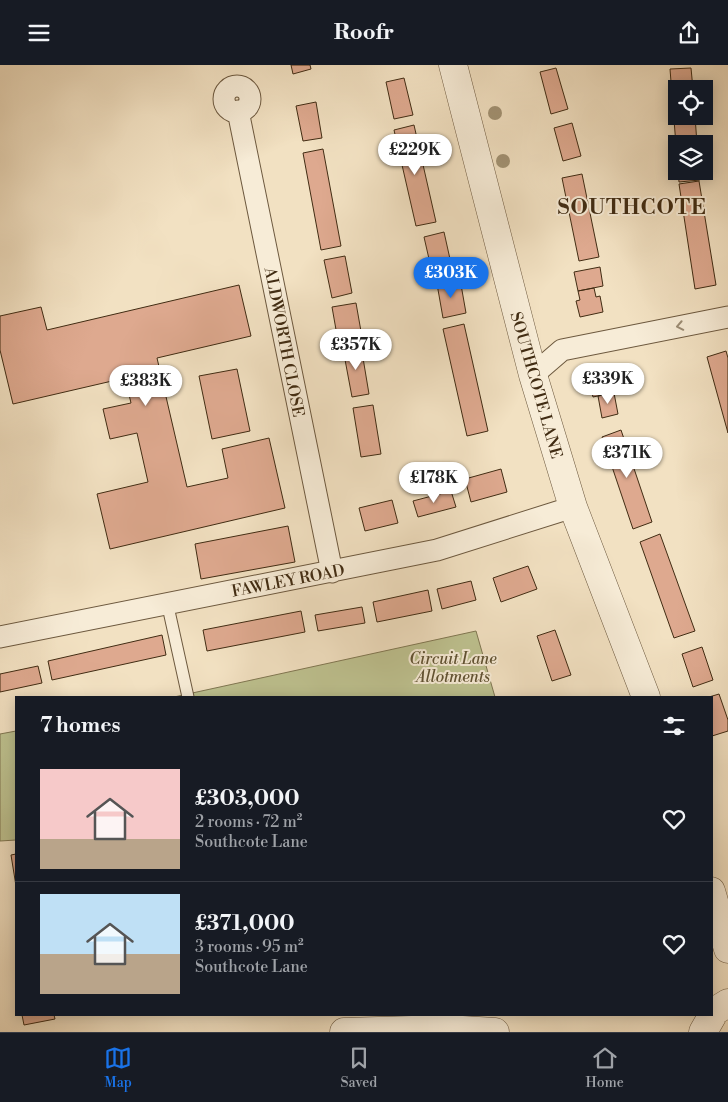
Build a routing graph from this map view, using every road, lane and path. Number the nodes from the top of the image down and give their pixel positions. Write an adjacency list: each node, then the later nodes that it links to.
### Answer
1 (453, 65): 4 (street, SOUTHCOTE LANE)
2 (238, 111): 6 (street, ALDWORTH CLOSE)
3 (728, 317): 4 (street, one-way to 4)
4 (533, 375): 5 (street, SOUTHCOTE LANE)
5 (573, 507): 6 (street, FAWLEY ROAD); 10 (street, SOUTHCOTE LANE)
6 (332, 572): 7 (street, FAWLEY ROAD)
7 (167, 602): 8 (street, FAWLEY ROAD); 9 (lane)
8 (0, 637)
9 (188, 696)
10 (646, 696)
11 (713, 898): 12 (street)
12 (728, 950)
13 (728, 1003): 14 (street)
14 (713, 1013)
15 (711, 1016): 16 (street)
16 (698, 1031)
17 (344, 1032): 18 (street)
18 (495, 1032)

